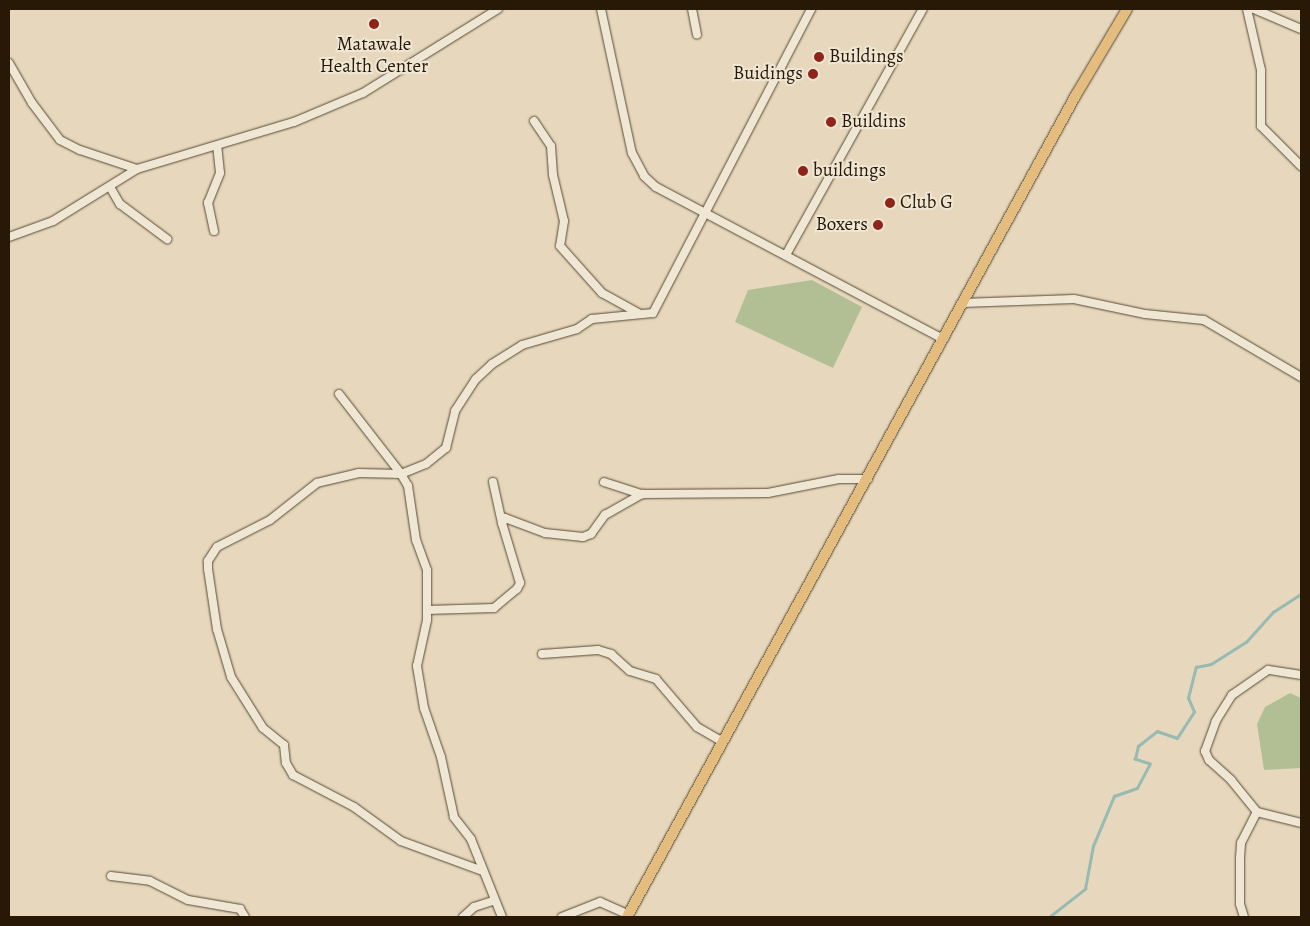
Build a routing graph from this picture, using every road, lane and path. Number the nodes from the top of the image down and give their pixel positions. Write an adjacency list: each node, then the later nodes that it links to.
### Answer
1 (498, 9): 13 (street)
2 (601, 9): 17 (street)
3 (692, 9): 10 (street)
4 (811, 9): 17 (street)
5 (923, 9): 21 (street)
6 (1127, 9): 22 (main road)
7 (1247, 9): 14 (street)
8 (1254, 9): 9 (street)
9 (1301, 29)
10 (697, 35)
11 (9, 63): 15 (street)
12 (534, 122): 23 (street)
13 (217, 146): 15 (street); 18 (street)
14 (1300, 164)
15 (137, 169): 16 (street)
16 (110, 187): 19 (street); 20 (street)
17 (704, 212): 21 (street); 23 (street)
18 (214, 231)
19 (9, 237)
20 (167, 239)
21 (787, 253): 24 (street)
22 (962, 303): 24 (main road); 25 (street)
23 (642, 315): 27 (street)
24 (943, 339): 28 (main road)
25 (1301, 377)
26 (339, 394): 27 (street)
27 (401, 474): 33 (street); 39 (street)
28 (868, 479): 31 (street); 36 (main road)
29 (493, 482): 32 (street)
30 (604, 482): 31 (street)
31 (642, 494): 32 (street)
32 (502, 523): 33 (street)
33 (427, 610): 39 (street)
34 (542, 654): 36 (street)
35 (1301, 675): 37 (street)
36 (723, 742): 42 (main road)
37 (1256, 812): 38 (street); 47 (street)
38 (1301, 823)
39 (483, 871): 41 (street)
40 (111, 876): 43 (street)
41 (495, 900): 44 (street); 45 (street)
42 (628, 916): 46 (street)
43 (245, 917)
44 (464, 917)
45 (502, 917)
46 (562, 917)
47 (1244, 917)

